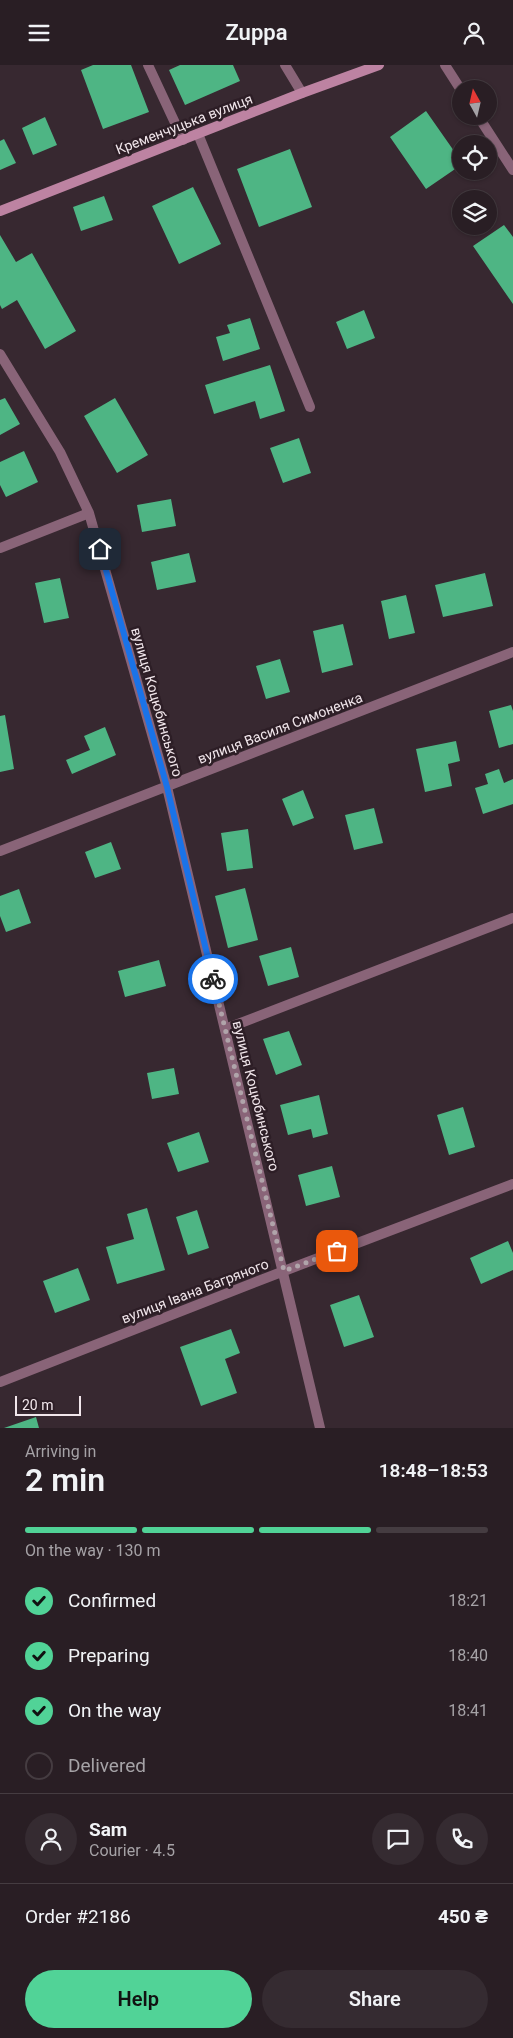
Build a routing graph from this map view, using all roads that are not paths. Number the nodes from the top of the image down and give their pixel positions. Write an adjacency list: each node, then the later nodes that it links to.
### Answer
1 (148, 65): 9 (street)
2 (285, 65): 6 (street)
3 (379, 65): 6 (street, Кременчуцька вулиця)
4 (445, 65): 5 (street)
5 (455, 80)
6 (302, 93): 8 (street, Кременчуцька вулиця)
7 (484, 125): 10 (street)
8 (198, 134): 9 (street, Кременчуцька вулиця); 13 (street)
9 (182, 140): 11 (street, Кременчуцька вулиця)
10 (513, 170)
11 (0, 211)
12 (0, 354): 14 (street, вулиця Коцюбинського)
13 (310, 407)
14 (90, 513): 15 (street); 17 (street, вулиця Коцюбинського)
15 (0, 547)
16 (513, 652): 17 (street, вулиця Василя Симоненка)
17 (167, 787): 18 (street, вулиця Василя Симоненка); 20 (street, вулиця Коцюбинського)
18 (0, 851)
19 (513, 918): 20 (street)
20 (225, 1029): 22 (street, вулиця Коцюбинського)
21 (513, 1184): 22 (street, вулиця Івана Багряного)
22 (284, 1271): 23 (street, вулиця Івана Багряного); 24 (street, вулиця Коцюбинського)
23 (0, 1382)
24 (320, 1428)

